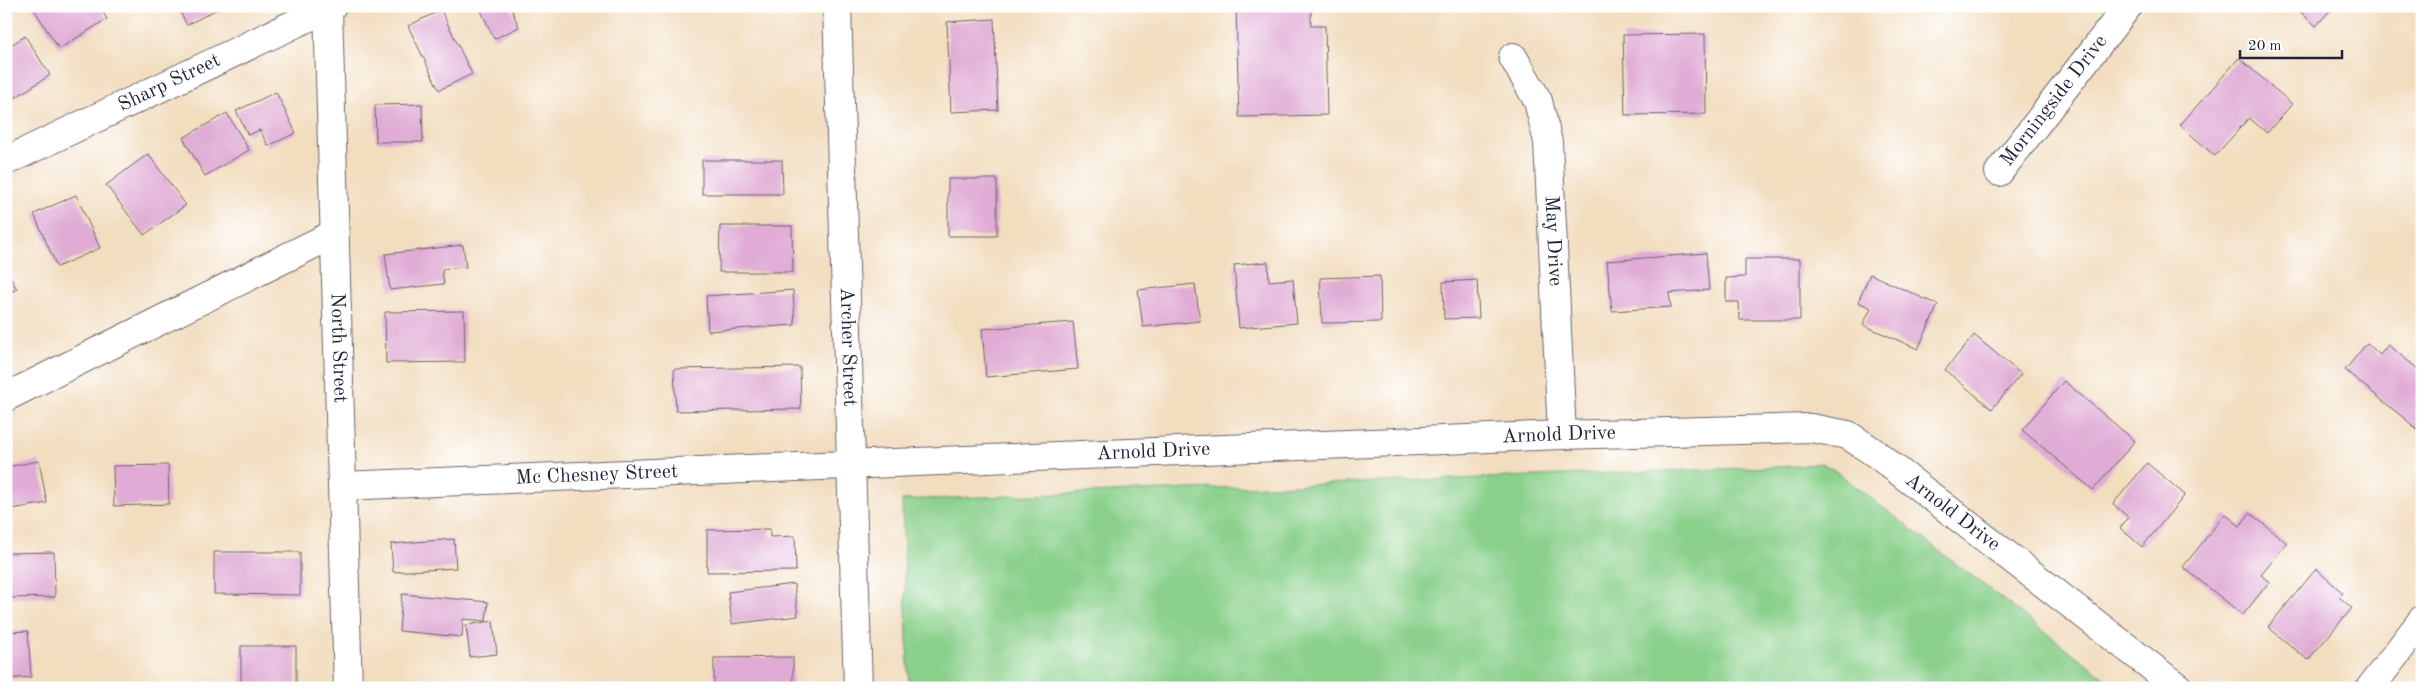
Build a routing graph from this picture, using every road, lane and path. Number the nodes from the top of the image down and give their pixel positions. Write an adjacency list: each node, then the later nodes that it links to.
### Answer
1 (837, 6): 10 (street, Archer Street)
2 (2128, 6): 6 (street, Morningside Drive)
3 (330, 7): 5 (street, Sharp Street); 7 (street, North Street)
4 (1513, 57): 9 (street, May Drive)
5 (6, 161)
6 (1999, 172)
7 (334, 234): 8 (street); 11 (street, North Street)
8 (6, 397)
9 (1562, 435): 10 (street, Arnold Drive); 15 (street, Arnold Drive)
10 (851, 465): 11 (street, Mc Chesney Street); 14 (street, Archer Street)
11 (342, 486): 13 (street, North Street)
12 (2422, 620): 16 (street)
13 (348, 688)
14 (858, 688)
15 (2180, 688)
16 (2370, 688)

